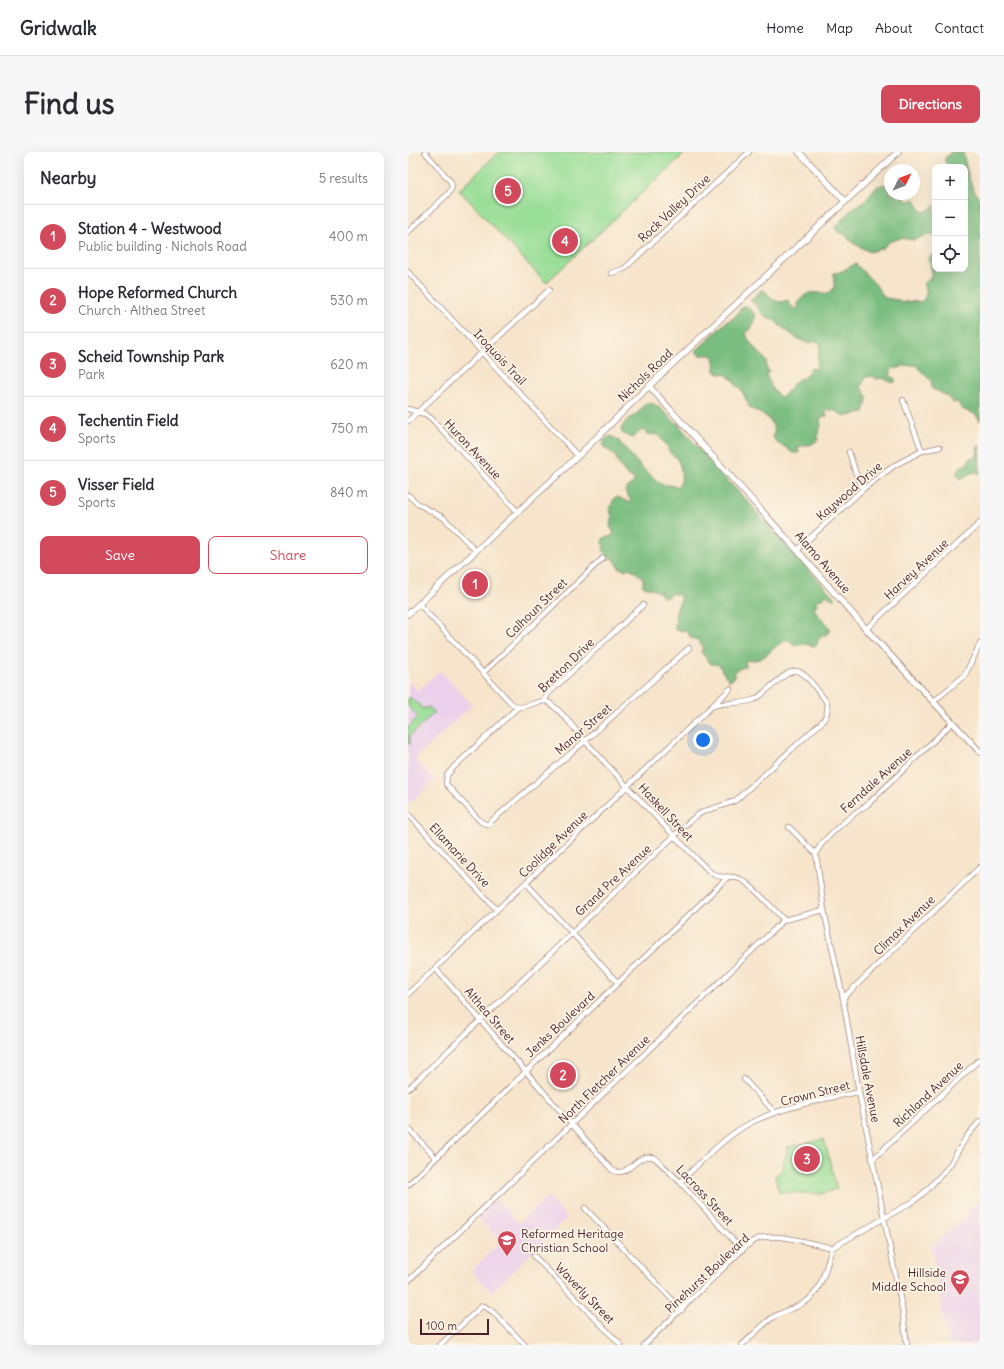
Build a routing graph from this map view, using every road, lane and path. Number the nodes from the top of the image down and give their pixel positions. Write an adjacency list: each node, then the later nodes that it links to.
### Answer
1 (425, 152): 6 (street)
2 (749, 152): 8 (street, Rock Valley Drive)
3 (798, 152): 5 (street)
4 (898, 152): 5 (street, Nichols Road)
5 (845, 201): 11 (street, Nichols Road)
6 (408, 232)
7 (408, 272): 10 (street, Iroquois Trail)
8 (611, 273)
9 (549, 290): 10 (street)
10 (482, 352): 14 (street); 19 (street, Iroquois Trail)
11 (650, 386): 19 (street, Nichols Road); 24 (street, Alamo Avenue)
12 (903, 400): 17 (street)
13 (408, 409): 14 (street, Huron Avenue)
14 (417, 412): 15 (street); 22 (street, Huron Avenue)
15 (408, 421)
16 (940, 447): 17 (street, Kaywood Drive)
17 (922, 451): 20 (street, Kaywood Drive)
18 (849, 452): 20 (street)
19 (578, 456): 22 (street, Nichols Road)
20 (863, 489): 24 (street, Kaywood Drive)
21 (408, 495): 25 (street)
22 (517, 512): 25 (street, Nichols Road)
23 (980, 523): 30 (street, Harvey Avenue)
24 (797, 550): 30 (street, Alamo Avenue)
25 (476, 551): 27 (street, Nichols Road)
26 (603, 558): 33 (street, Calhoun Street)
27 (419, 604): 29 (street, Nichols Road); 33 (street)
28 (643, 605): 35 (street, Bretton Drive)
29 (408, 614)
30 (866, 629): 36 (street, Alamo Avenue)
31 (980, 644): 36 (street)
32 (689, 648): 40 (street, Manor Street)
33 (483, 673): 37 (street)
34 (730, 689): 38 (street, Coolidge Avenue)
35 (543, 701): 37 (street, Bretton Drive); 40 (street, Haskell Street)
36 (934, 702): 39 (street, Alamo Avenue)
37 (518, 707): 40 (street, Manor Street)
38 (711, 707): 42 (street, Coolidge Avenue); 45 (street, Grand Pre Avenue)
39 (952, 722): 41 (street, Alamo Avenue); 46 (street, Ferndale Avenue)
40 (585, 741): 42 (street, Haskell Street)
41 (980, 752)
42 (628, 786): 45 (street, Haskell Street); 49 (street, Coolidge Avenue)
43 (408, 814): 50 (street, Ellamarie Drive)
44 (789, 827): 46 (street)
45 (674, 836): 48 (street, Haskell Street); 53 (street, Grand Pre Avenue)
46 (816, 854): 51 (street, Hillsdale Avenue)
47 (980, 867): 57 (street, Climax Avenue)
48 (726, 878): 52 (street, Haskell Street); 55 (street, Jenks Boulevard)
49 (526, 883): 50 (street, Coolidge Avenue); 53 (street)
50 (497, 910): 54 (street, Coolidge Avenue)
51 (824, 910): 52 (street, North Fletcher Avenue); 57 (street, Hillsdale Avenue)
52 (784, 920): 66 (street, North Fletcher Avenue)
53 (572, 933): 55 (street); 58 (street, Grand Pre Avenue)
54 (435, 968): 56 (street, Coolidge Avenue); 58 (street, Althea Street)
55 (618, 983): 60 (street, Jenks Boulevard)
56 (408, 994)
57 (842, 998): 63 (street, Hillsdale Avenue)
58 (481, 1019): 60 (street, Althea Street); 62 (street, Grand Pre Avenue)
59 (980, 1059): 70 (street, Richland Avenue)
60 (526, 1071): 66 (street, Althea Street); 69 (street, Jenks Boulevard)
61 (744, 1079): 64 (street, Crown Street)
62 (408, 1088)
63 (859, 1092): 64 (street, Crown Street); 70 (street, Hillsdale Avenue)
64 (775, 1113): 71 (street, Crown Street)
65 (980, 1121): 74 (street)
66 (571, 1124): 68 (street, Althea Street); 78 (street, North Fletcher Avenue)
67 (408, 1128): 69 (street)
68 (650, 1156): 71 (street, Lacross Street)
69 (436, 1158): 72 (street, Jenks Boulevard)
70 (873, 1160): 74 (street, Hillsdale Avenue)
71 (680, 1182): 76 (street, Lacross Street)
72 (408, 1185)
73 (585, 1208): 79 (street)
74 (884, 1218): 75 (street); 85 (street, Hillsdale Avenue)
75 (832, 1248): 76 (street, Pinehurst Boulevard); 84 (street)
76 (742, 1250): 79 (street, Pinehurst Boulevard)
77 (534, 1256): 82 (street, Waverly Street)
78 (408, 1281)
79 (682, 1310): 83 (street, Pinehurst Boulevard)
80 (440, 1345): 81 (street)
81 (525, 1345)
82 (621, 1345)
83 (644, 1345)
84 (742, 1345)
85 (907, 1345)

